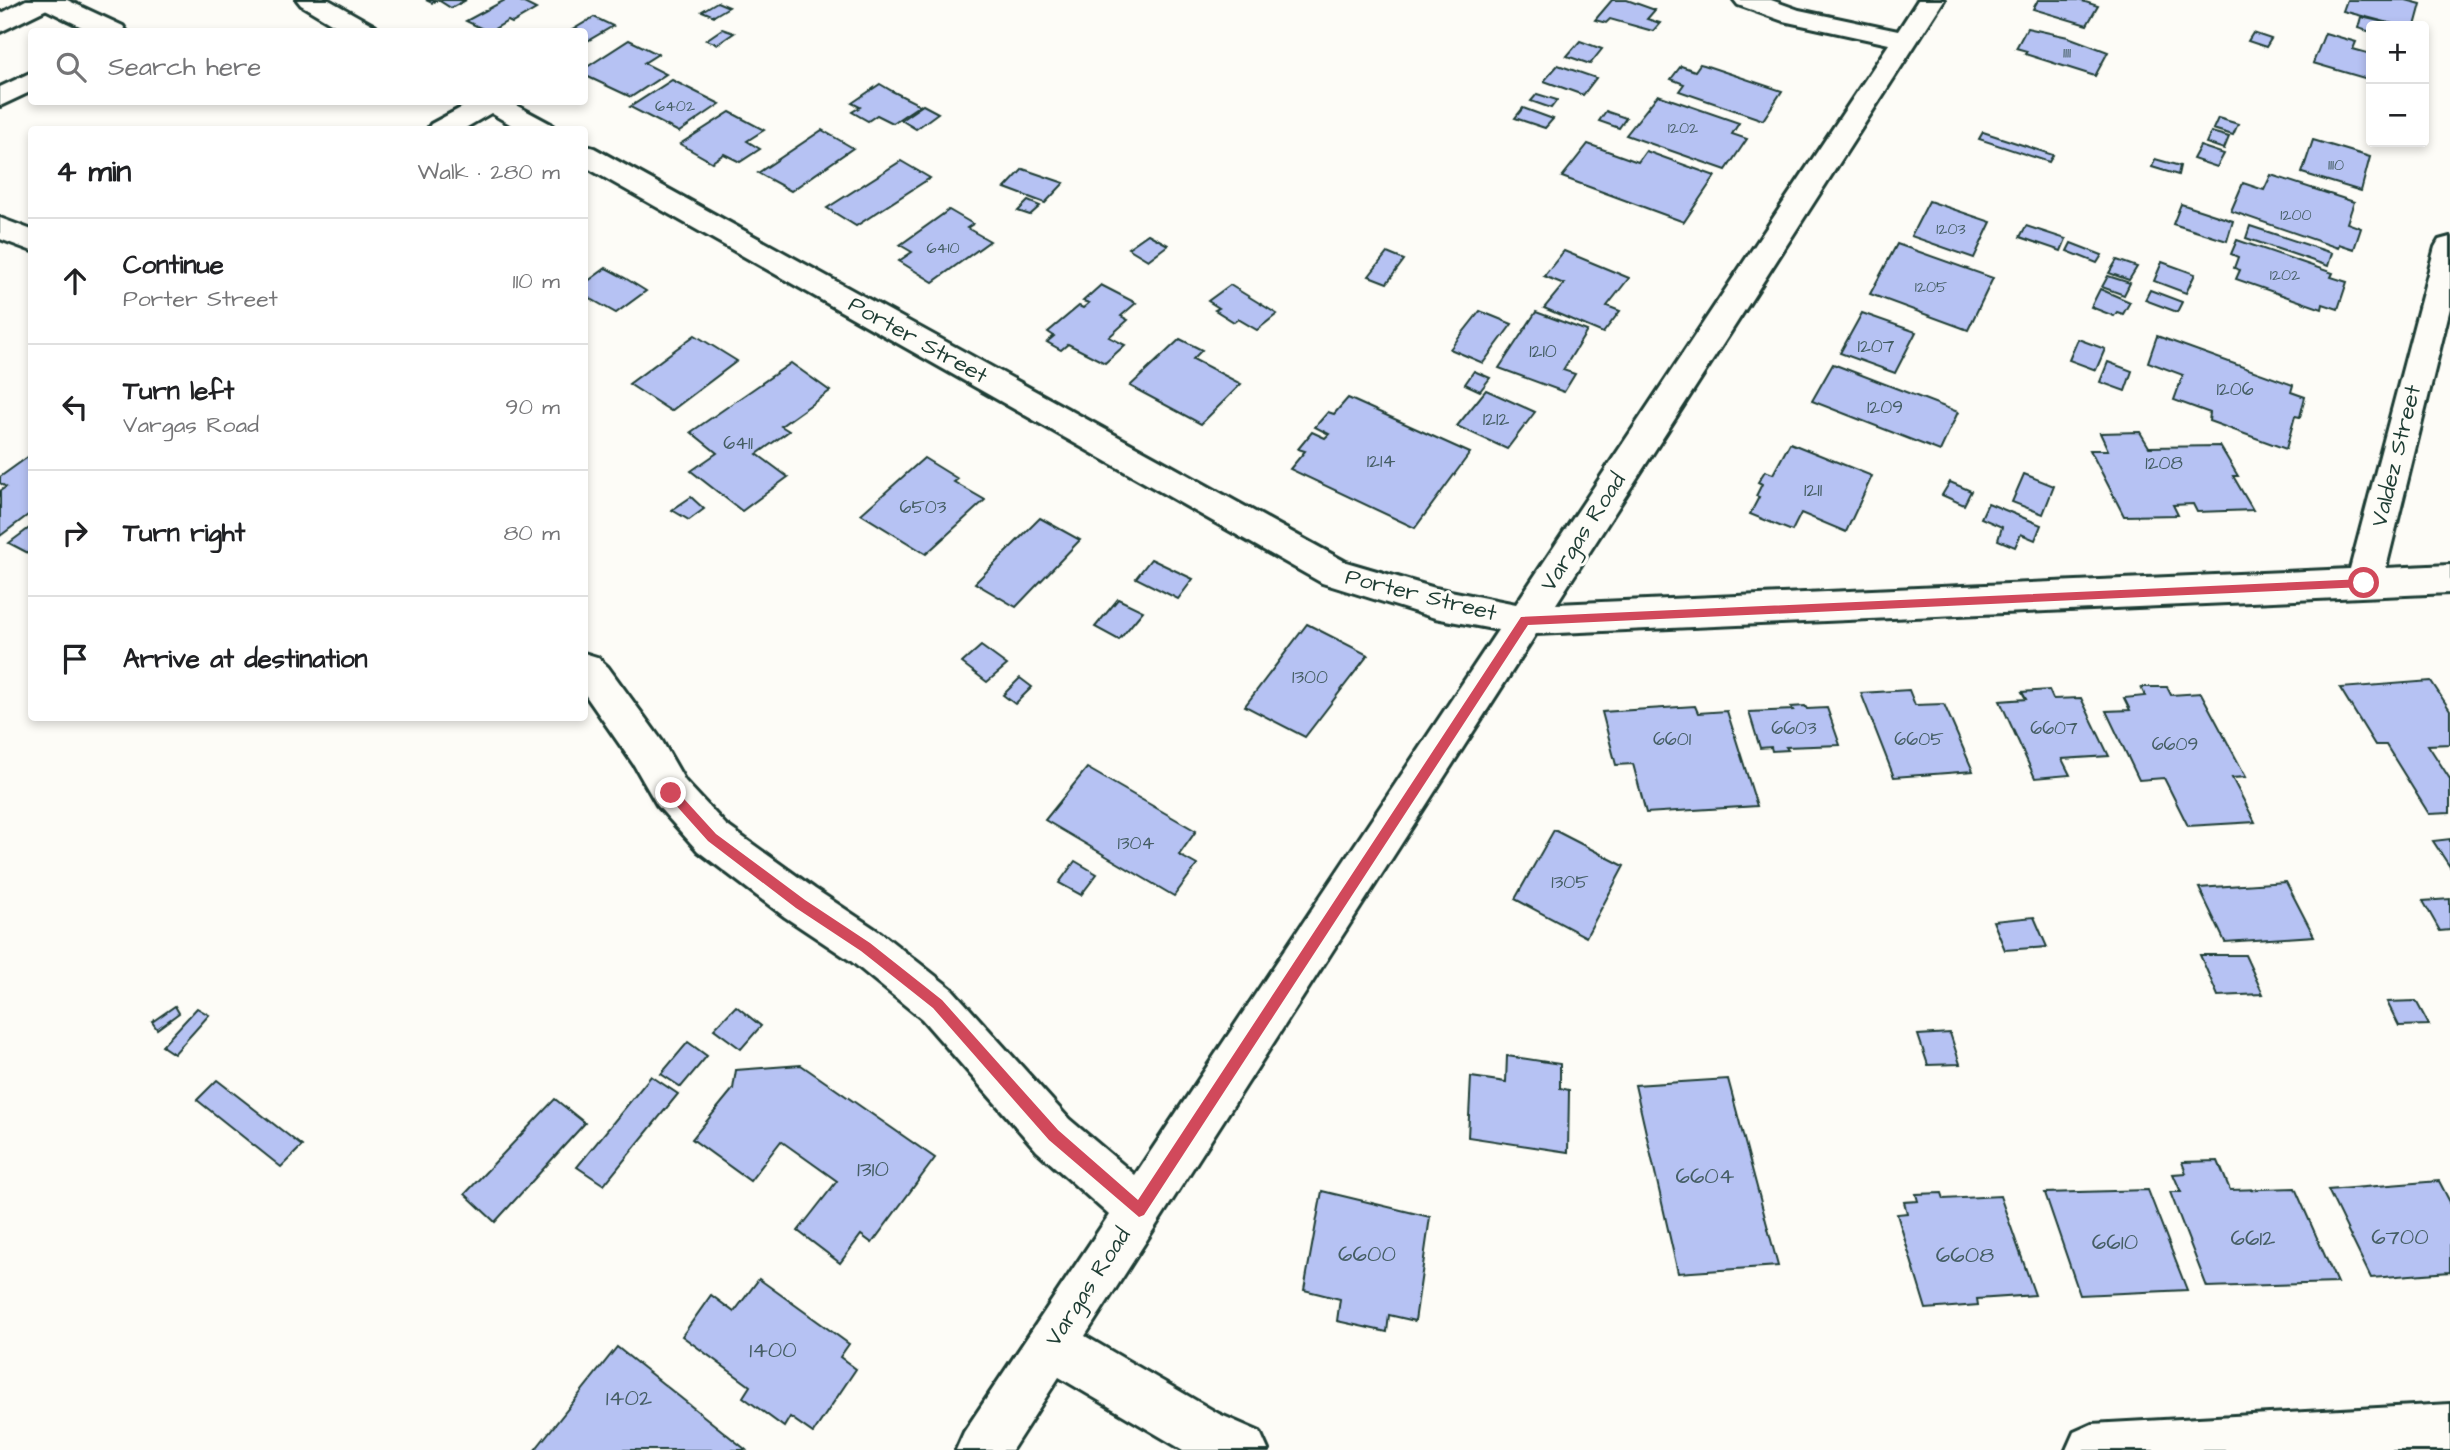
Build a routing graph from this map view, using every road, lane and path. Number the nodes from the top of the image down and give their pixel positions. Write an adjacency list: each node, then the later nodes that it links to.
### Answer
1 (46, 0): 5 (street); 6 (street)
2 (310, 0): 7 (street)
3 (1746, 0): 8 (street)
4 (1931, 0): 8 (street, Vargas Road)
5 (0, 24)
6 (106, 28)
7 (359, 28)
8 (1905, 40): 19 (street, Vargas Road)
9 (486, 105): 11 (street)
10 (496, 105): 12 (street)
11 (448, 126)
12 (534, 126)
13 (588, 156): 19 (street, Porter Street)
14 (0, 228): 15 (street)
15 (28, 239)
16 (2450, 247): 18 (street, Valdez Street)
17 (2450, 579): 18 (street, Porter Street)
18 (2364, 583): 19 (street, Porter Street)
19 (1525, 620): 21 (street, Vargas Road)
20 (588, 672): 21 (street)
21 (1139, 1210): 22 (street, Vargas Road)
22 (1051, 1343): 24 (street, Vargas Road); 25 (street)
23 (2450, 1430): 26 (street)
24 (982, 1450)
25 (1241, 1450)
26 (2092, 1450)

